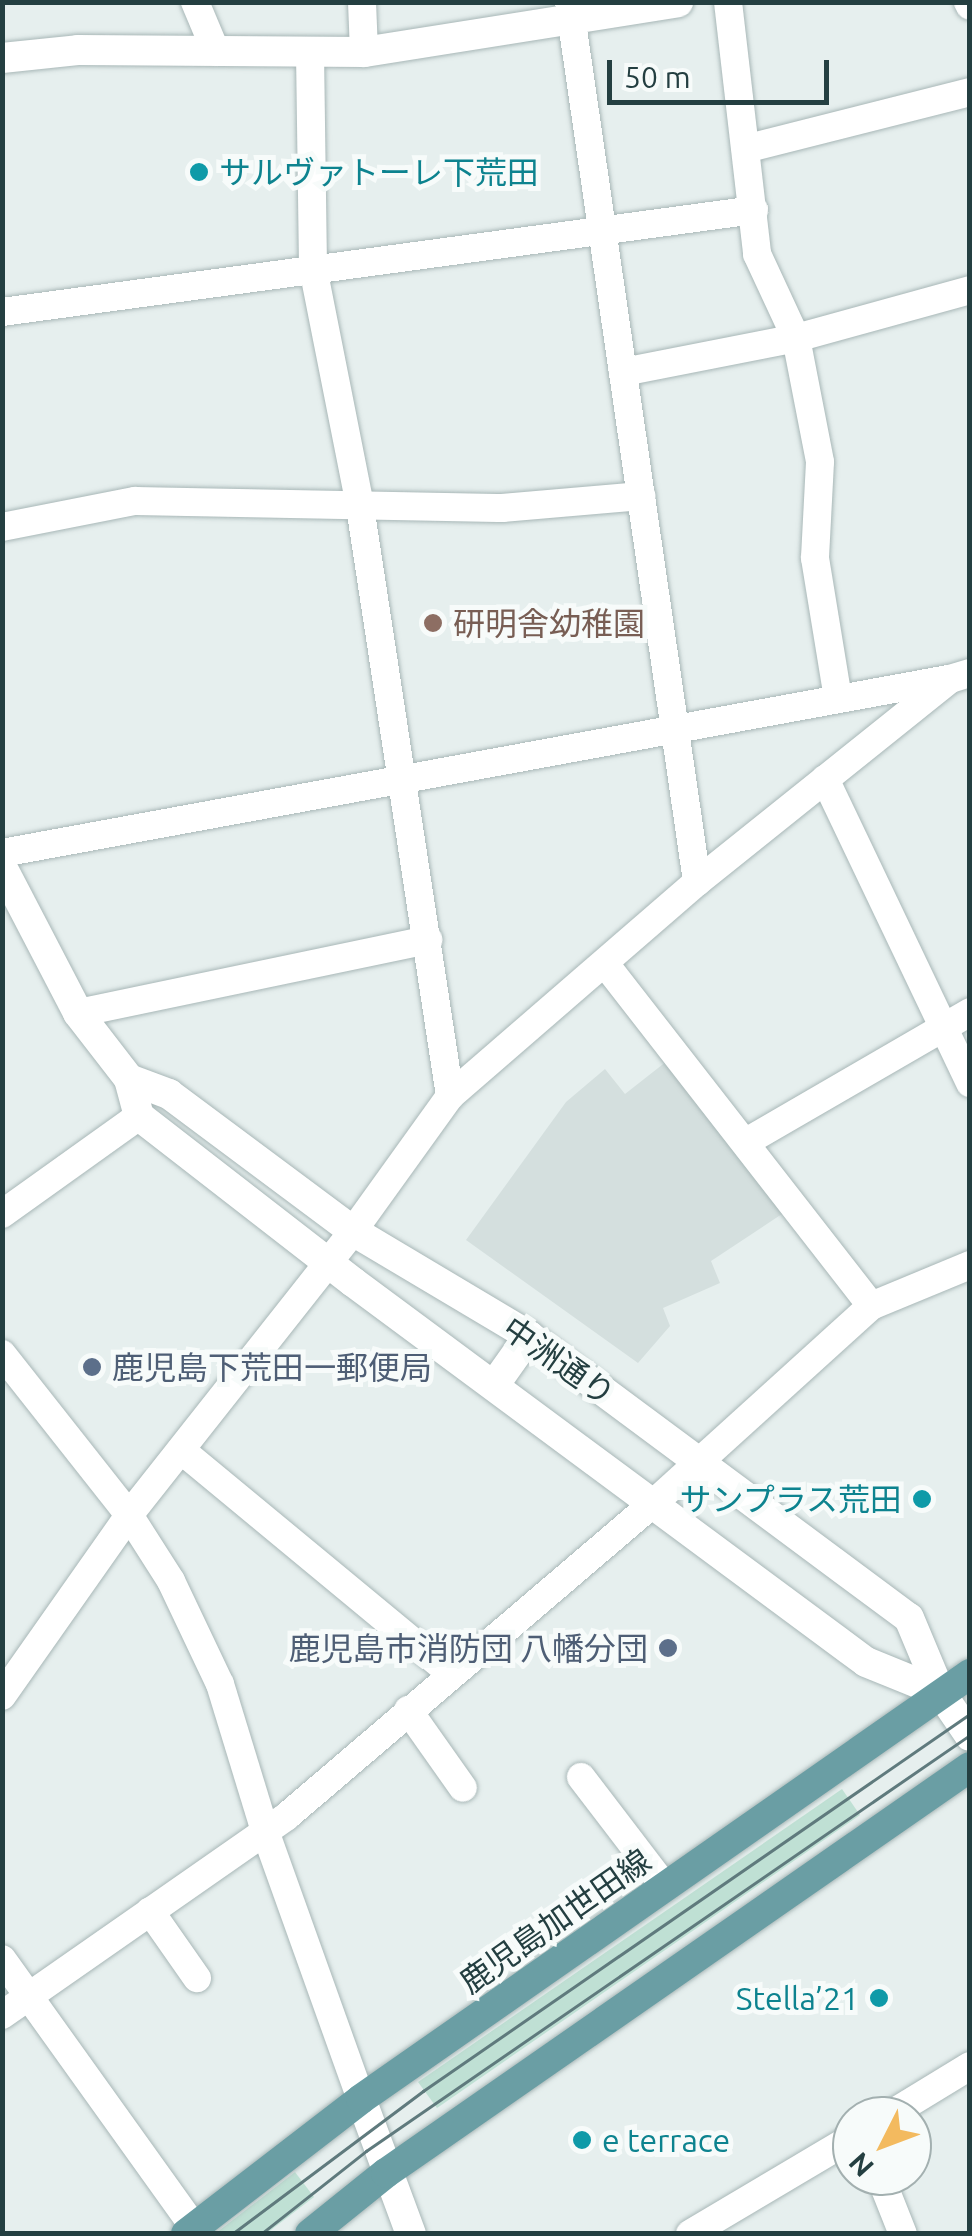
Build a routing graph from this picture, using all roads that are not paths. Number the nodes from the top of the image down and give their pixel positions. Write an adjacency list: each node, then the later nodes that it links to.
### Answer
1 (195, 2): 6 (street)
2 (362, 2): 8 (street)
3 (678, 2): 5 (street)
4 (728, 2): 11 (street)
5 (571, 12): 8 (street); 13 (street)
6 (216, 52): 7 (street); 9 (street)
7 (310, 52): 8 (street); 14 (street)
8 (364, 52)
9 (2, 58)
10 (970, 92): 11 (street)
11 (748, 148): 12 (street)
12 (754, 210): 13 (street); 17 (street)
13 (602, 226): 14 (street); 18 (street)
14 (312, 268): 16 (street); 20 (street)
15 (970, 290): 17 (street)
16 (2, 312)
17 (796, 338): 18 (street); 23 (street)
18 (624, 372): 19 (street)
19 (641, 496): 20 (street); 24 (street)
20 (359, 500): 21 (street); 25 (street)
21 (2, 528)
22 (960, 676): 23 (street); 26 (street)
23 (838, 698): 24 (street)
24 (676, 731): 25 (street); 29 (street)
25 (402, 777): 27 (street); 30 (street)
26 (825, 779): 29 (street); 33 (street)
27 (2, 853)
28 (2, 867): 32 (street, 中洲通り)
29 (697, 882): 31 (street)
30 (428, 940): 32 (street); 36 (street)
31 (606, 964): 36 (street); 38 (street)
32 (78, 1013): 34 (street, 中洲通り)
33 (957, 1018): 35 (street); 38 (street)
34 (129, 1079): 37 (street, 中洲通り); 40 (street, 中洲通り)
35 (970, 1083)
36 (450, 1096): 40 (street)
37 (140, 1116): 39 (street); 41 (street, 中洲通り)
38 (746, 1142): 43 (street)
39 (2, 1214)
40 (353, 1232): 41 (street); 44 (street, 中洲通り)
41 (329, 1262): 46 (street, 中洲通り); 47 (street)
42 (970, 1265): 43 (street)
43 (870, 1306): 48 (street)
44 (529, 1336): 46 (street); 48 (street, 中洲通り)
45 (2, 1354): 50 (street)
46 (495, 1384): 49 (street, 中洲通り)
47 (181, 1450): 50 (street); 51 (street)
48 (702, 1460): 49 (street); 53 (street, 中洲通り)
49 (656, 1501): 51 (street); 53 (street, 中洲通り)
50 (129, 1515): 54 (street); 60 (street)
51 (451, 1673): 55 (street)
52 (970, 1674): 53 (main road, 鹿児島加世田線)
53 (940, 1692): 56 (street, 中洲通り); 61 (main road, 鹿児島加世田線)
54 (2, 1696)
55 (408, 1710): 59 (street); 60 (street)
56 (970, 1736)
57 (970, 1767): 71 (main road)
58 (581, 1777): 61 (street)
59 (463, 1788)
60 (265, 1831): 62 (street); 69 (street)
61 (666, 1887): 69 (main road, 鹿児島加世田線)
62 (150, 1912): 64 (street); 65 (street)
63 (2, 1960): 65 (street)
64 (197, 1978)
65 (29, 1998): 66 (street); 73 (street)
66 (2, 2015)
67 (970, 2066): 68 (street)
68 (921, 2096)
69 (361, 2100): 71 (street); 73 (main road, 鹿児島加世田線)
70 (832, 2150): 76 (street)
71 (386, 2173): 74 (main road); 75 (street)
72 (888, 2196): 77 (street)
73 (190, 2230)
74 (310, 2234)
75 (411, 2234)
76 (690, 2234)
77 (903, 2234)

